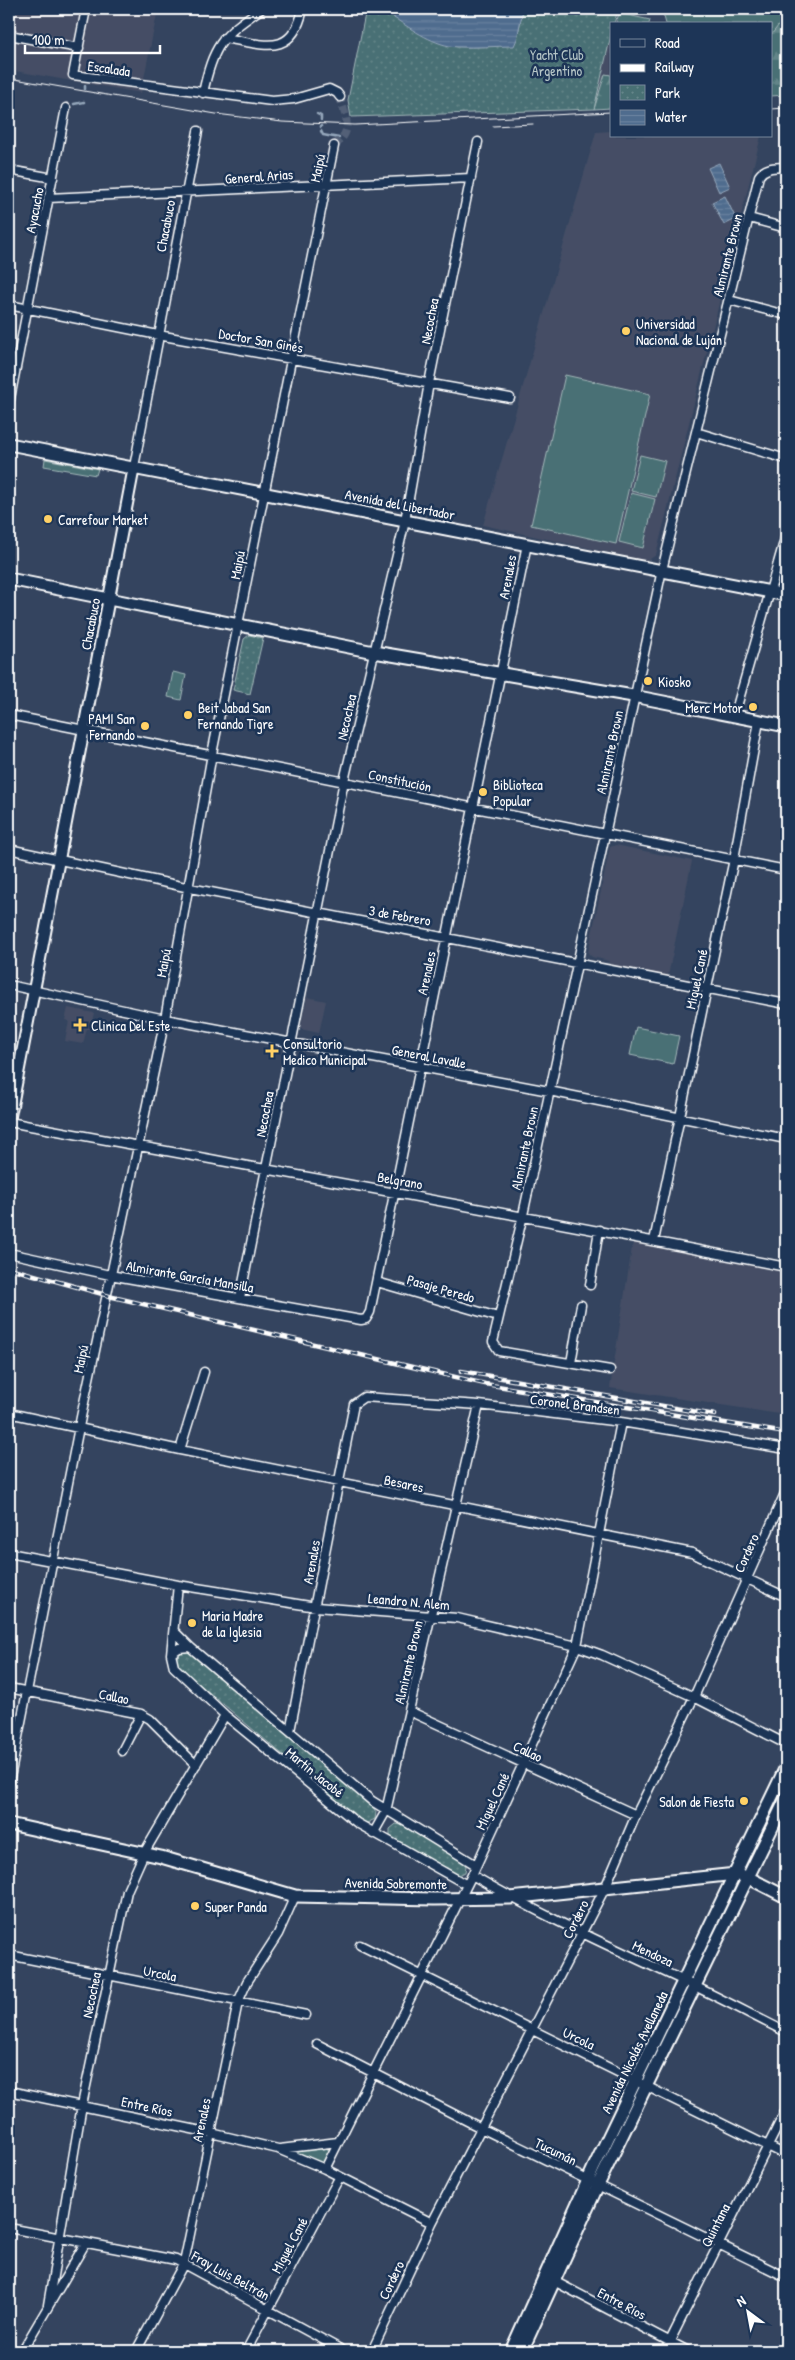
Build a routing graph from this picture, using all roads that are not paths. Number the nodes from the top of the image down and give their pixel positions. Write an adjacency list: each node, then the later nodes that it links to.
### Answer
1 (86, 9): 6 (street)
2 (261, 9): 5 (street)
3 (304, 9): 5 (street)
4 (9, 35): 6 (street, Escalada)
5 (224, 38): 7 (street)
6 (78, 48): 7 (street, Escalada)
7 (203, 93): 8 (street, Escalada)
8 (340, 97)
9 (66, 108): 15 (street, Ayacucho)
10 (198, 131): 18 (street, Chacabuco)
11 (478, 142): 16 (street, Necochea)
12 (334, 146): 17 (street, Maipú)
13 (786, 167): 20 (street, Almirante Brown)
14 (9, 170): 15 (street)
15 (52, 178): 19 (street, Ayacucho)
16 (471, 178): 17 (street, General Arias); 28 (street, Necochea)
17 (326, 184): 18 (street, General Arias); 27 (street, Maipú)
18 (186, 193): 19 (street, General Arias); 26 (street, Chacabuco)
19 (48, 198): 24 (street, Ayacucho)
20 (749, 218): 21 (street); 22 (street, Almirante Brown)
21 (786, 228)
22 (729, 300): 25 (street); 31 (street, Almirante Brown)
23 (9, 305): 24 (street, Doctor San Ginés)
24 (27, 308): 26 (street, Doctor San Ginés); 30 (street, Ayacucho)
25 (786, 315)
26 (158, 336): 27 (street, Doctor San Ginés); 34 (street, Chacabuco)
27 (291, 358): 28 (street, Doctor San Ginés); 35 (street, Maipú)
28 (429, 383): 29 (street, Doctor San Ginés); 36 (street, Necochea)
29 (510, 398)
30 (9, 404)
31 (696, 432): 33 (street); 39 (street, Almirante Brown)
32 (9, 444): 34 (main road, Avenida del Libertador)
33 (786, 459)
34 (134, 467): 35 (main road, Avenida del Libertador); 43 (street, Chacabuco)
35 (264, 492): 36 (main road, Avenida del Libertador); 44 (street, Maipú)
36 (405, 521): 38 (main road, Avenida del Libertador); 45 (street, Necochea)
37 (786, 535): 41 (street)
38 (527, 544): 39 (main road, Avenida del Libertador); 46 (street, Arenales)
39 (662, 570): 41 (main road, Avenida del Libertador); 47 (street, Almirante Brown)
40 (9, 579): 43 (main road)
41 (770, 592): 42 (main road, Avenida del Libertador); 49 (street)
42 (786, 595)
43 (108, 598): 44 (main road); 52 (street, Chacabuco)
44 (238, 623): 45 (main road); 53 (street, Maipú)
45 (374, 652): 46 (main road); 54 (street, Necochea)
46 (501, 672): 47 (main road); 55 (street, Arenales)
47 (633, 696): 49 (main road); 56 (street, Almirante Brown)
48 (9, 715): 52 (street, Constitución)
49 (734, 717): 50 (main road)
50 (759, 721): 51 (main road); 59 (street, Miguel Cané)
51 (786, 726)
52 (83, 729): 53 (street, Constitución); 58 (street, Chacabuco)
53 (212, 754): 54 (street, Constitución); 61 (street, Maipú)
54 (344, 781): 55 (street, Constitución); 62 (street, Necochea)
55 (473, 808): 56 (street, Constitución); 63 (street, Arenales)
56 (605, 834): 59 (street, Constitución); 64 (street, Almirante Brown)
57 (9, 849): 58 (street, 3 de Febrero)
58 (58, 859): 61 (street, 3 de Febrero); 66 (street, Chacabuco)
59 (734, 859): 60 (street, Constitución); 67 (street, Miguel Cané)
60 (786, 870)
61 (190, 888): 62 (street, 3 de Febrero); 69 (street, Maipú)
62 (317, 912): 63 (street, 3 de Febrero); 70 (street, Necochea)
63 (446, 936): 64 (street, 3 de Febrero); 71 (street, Arenales)
64 (577, 964): 67 (street, 3 de Febrero); 72 (street, Almirante Brown)
65 (9, 984): 66 (street, General Lavalle)
66 (32, 989): 69 (street, General Lavalle); 74 (street, Chacabuco)
67 (707, 989): 68 (street, 3 de Febrero); 73 (street, Miguel Cané)
68 (786, 1004)
69 (165, 1019): 70 (street, General Lavalle); 76 (street, Maipú)
70 (290, 1041): 71 (street, General Lavalle); 77 (street, Necochea)
71 (420, 1067): 72 (street, General Lavalle); 78 (street, Arenales)
72 (549, 1091): 73 (street, General Lavalle); 79 (street, Almirante Brown)
73 (680, 1117): 75 (street, General Lavalle); 81 (street, Miguel Cané)
74 (9, 1121): 76 (street, Belgrano)
75 (786, 1138)
76 (138, 1146): 77 (street, Belgrano); 84 (street, Maipú)
77 (266, 1170): 78 (street, Belgrano); 87 (street, Necochea)
78 (396, 1192): 79 (street, Belgrano); 85 (street, Arenales)
79 (522, 1215): 80 (street, Belgrano); 89 (street, Almirante Brown)
80 (599, 1230): 81 (street, Belgrano); 86 (street)
81 (654, 1241): 83 (street, Belgrano)
82 (9, 1253): 84 (street, Almirante García Mansilla)
83 (786, 1267)
84 (110, 1275): 87 (street, Almirante García Mansilla); 98 (street, Maipú)
85 (377, 1282): 89 (street, Pasaje Peredo); 90 (street, Arenales)
86 (590, 1285)
87 (240, 1298): 90 (street, Almirante García Mansilla)
88 (581, 1305): 91 (street)
89 (498, 1317): 91 (street, Almirante Brown)
90 (366, 1319)
91 (571, 1363): 92 (street)
92 (610, 1370)
93 (204, 1372): 100 (street)
94 (358, 1398): 95 (street, Coronel Brandsen); 101 (street, Arenales)
95 (479, 1405): 97 (street, Coronel Brandsen); 103 (street, Almirante Brown)
96 (9, 1413): 98 (street, Besares)
97 (621, 1422): 99 (street, Coronel Brandsen); 104 (street, Miguel Cané)
98 (79, 1428): 100 (street, Besares); 106 (street, Maipú)
99 (786, 1449)
100 (180, 1450): 101 (street, Besares)
101 (339, 1482): 103 (street, Besares); 110 (street, Arenales)
102 (786, 1491): 107 (street, Cordero)
103 (457, 1506): 104 (street, Besares); 111 (street, Almirante Brown)
104 (598, 1535): 107 (street, Besares); 113 (street, Miguel Cané)
105 (9, 1553): 106 (street, Leandro N. Alem)
106 (53, 1562): 108 (street, Leandro N. Alem); 117 (street, Maipú)
107 (748, 1579): 109 (street, Besares); 118 (street, Cordero)
108 (178, 1585): 110 (street, Leandro N. Alem); 112 (street)
109 (786, 1597)
110 (316, 1607): 111 (street, Leandro N. Alem); 122 (street, Arenales)
111 (432, 1615): 113 (street, Leandro N. Alem); 119 (street, Almirante Brown)
112 (174, 1631): 114 (street); 115 (street)
113 (577, 1646): 118 (street, Leandro N. Alem); 125 (street, Miguel Cané)
114 (190, 1648): 115 (street); 122 (street, Martín Jacobé)
115 (172, 1653): 121 (street, Martín Jacobé)
116 (9, 1688): 117 (street, Callao)
117 (27, 1691): 120 (street, Callao); 128 (street, Maipú)
118 (694, 1697): 123 (street, Leandro N. Alem); 131 (street, Cordero)
119 (409, 1711): 125 (street, Callao); 130 (street, Almirante Brown)
120 (141, 1714): 124 (street); 126 (street, Callao)
121 (225, 1714): 126 (street, Necochea); 133 (street, Martín Jacobé)
122 (290, 1731): 130 (street, Martín Jacobé)
123 (786, 1744)
124 (122, 1751)
125 (523, 1763): 131 (street, Callao); 135 (street, Miguel Cané)
126 (196, 1765): 134 (street, Necochea)
127 (786, 1767): 136 (main road, Avenida Nicolás Avellaneda)
128 (9, 1783)
129 (786, 1799): 138 (main road, Avenida Nicolás Avellaneda)
130 (386, 1811): 133 (street, Almirante Brown); 135 (street, Martín Jacobé)
131 (636, 1815): 140 (street, Cordero)
132 (9, 1824): 134 (main road, Avenida Sobremonte)
133 (373, 1834): 139 (street, Martín Jacobé)
134 (144, 1853): 141 (main road, Avenida Sobremonte); 148 (street, Necochea)
135 (476, 1865): 137 (street, Miguel Cané)
136 (736, 1874): 138 (main road, Avenida Sobremonte); 140 (main road, Avenida Sobremonte); 150 (main road, Avenida Nicolás Avellaneda)
137 (472, 1875): 139 (street, Miguel Cané); 143 (street, Mendoza)
138 (749, 1878): 142 (main road, Avenida Sobremonte); 150 (main road, Avenida Nicolás Avellaneda)
139 (467, 1886): 144 (street, Miguel Cané)
140 (605, 1888): 143 (main road, Avenida Sobremonte); 145 (street, Cordero)
141 (295, 1896): 144 (main road, Avenida Sobremonte); 151 (street, Arenales)
142 (786, 1897)
143 (510, 1898): 144 (main road, Avenida Sobremonte); 145 (street, Mendoza)
144 (460, 1899): 149 (street, Miguel Cané)
145 (582, 1934): 150 (street, Mendoza); 153 (street, Cordero)
146 (360, 1945): 149 (street, Urcola)
147 (9, 1955): 148 (street, Urcola)
148 (108, 1975): 151 (street, Urcola); 159 (street, Necochea)
149 (422, 1976): 153 (street, Urcola); 156 (street, Miguel Cané)
150 (690, 1984): 154 (street, Mendoza); 157 (main road, Avenida Nicolás Avellaneda)
151 (238, 2002): 152 (street, Urcola); 162 (street, Arenales)
152 (306, 2015)
153 (532, 2029): 157 (street, Urcola); 161 (street, Cordero)
154 (786, 2032)
155 (316, 2044): 156 (street, Tucumán)
156 (372, 2073): 161 (street, Tucumán); 163 (street, Miguel Cané)
157 (641, 2083): 164 (street, Urcola); 169 (main road, Avenida Nicolás Avellaneda)
158 (9, 2090): 159 (street, Entre Ríos)
159 (82, 2105): 162 (street, Entre Ríos); 172 (street, Necochea)
160 (786, 2110): 164 (street, Quintana)
161 (481, 2128): 169 (street, Tucumán); 170 (street, Cordero)
162 (211, 2133): 165 (street, Entre Ríos); 175 (street, Arenales)
163 (338, 2142): 165 (street, Entre Ríos); 167 (street, Miguel Cané)
164 (768, 2146): 166 (street, Urcola); 173 (street, Quintana)
165 (278, 2149): 167 (street, Entre Ríos)
166 (786, 2155)
167 (325, 2170): 168 (street, Entre Ríos)
168 (339, 2178): 170 (street, Entre Ríos); 179 (street, Miguel Cané)
169 (593, 2183): 173 (street, Tucumán); 177 (main road, Avenida Nicolás Avellaneda)
170 (432, 2223): 185 (street, Cordero)
171 (9, 2228): 172 (street, Fray Luis Beltrán)
172 (58, 2238): 174 (street, Fray Luis Beltrán); 178 (street, Necochea)
173 (720, 2243): 176 (street, Tucumán); 180 (street, Quintana)
174 (85, 2244): 175 (street, Fray Luis Beltrán); 178 (street, Necochea)
175 (184, 2263): 179 (street, Fray Luis Beltrán); 182 (street, Arenales)
176 (786, 2277)
177 (550, 2279): 180 (street, Entre Ríos); 186 (main road, Avenida Nicolás Avellaneda); 187 (main road, Avenida Nicolás Avellaneda)
178 (48, 2305): 181 (street, Necochea)
179 (268, 2310): 183 (street, Miguel Cané); 184 (street, Fray Luis Beltrán)
180 (670, 2342): 188 (street, Quintana); 189 (street, Entre Ríos)
181 (22, 2351)
182 (136, 2351)
183 (246, 2351)
184 (344, 2351)
185 (372, 2351)
186 (511, 2351)
187 (522, 2351)
188 (665, 2351)
189 (688, 2351)

